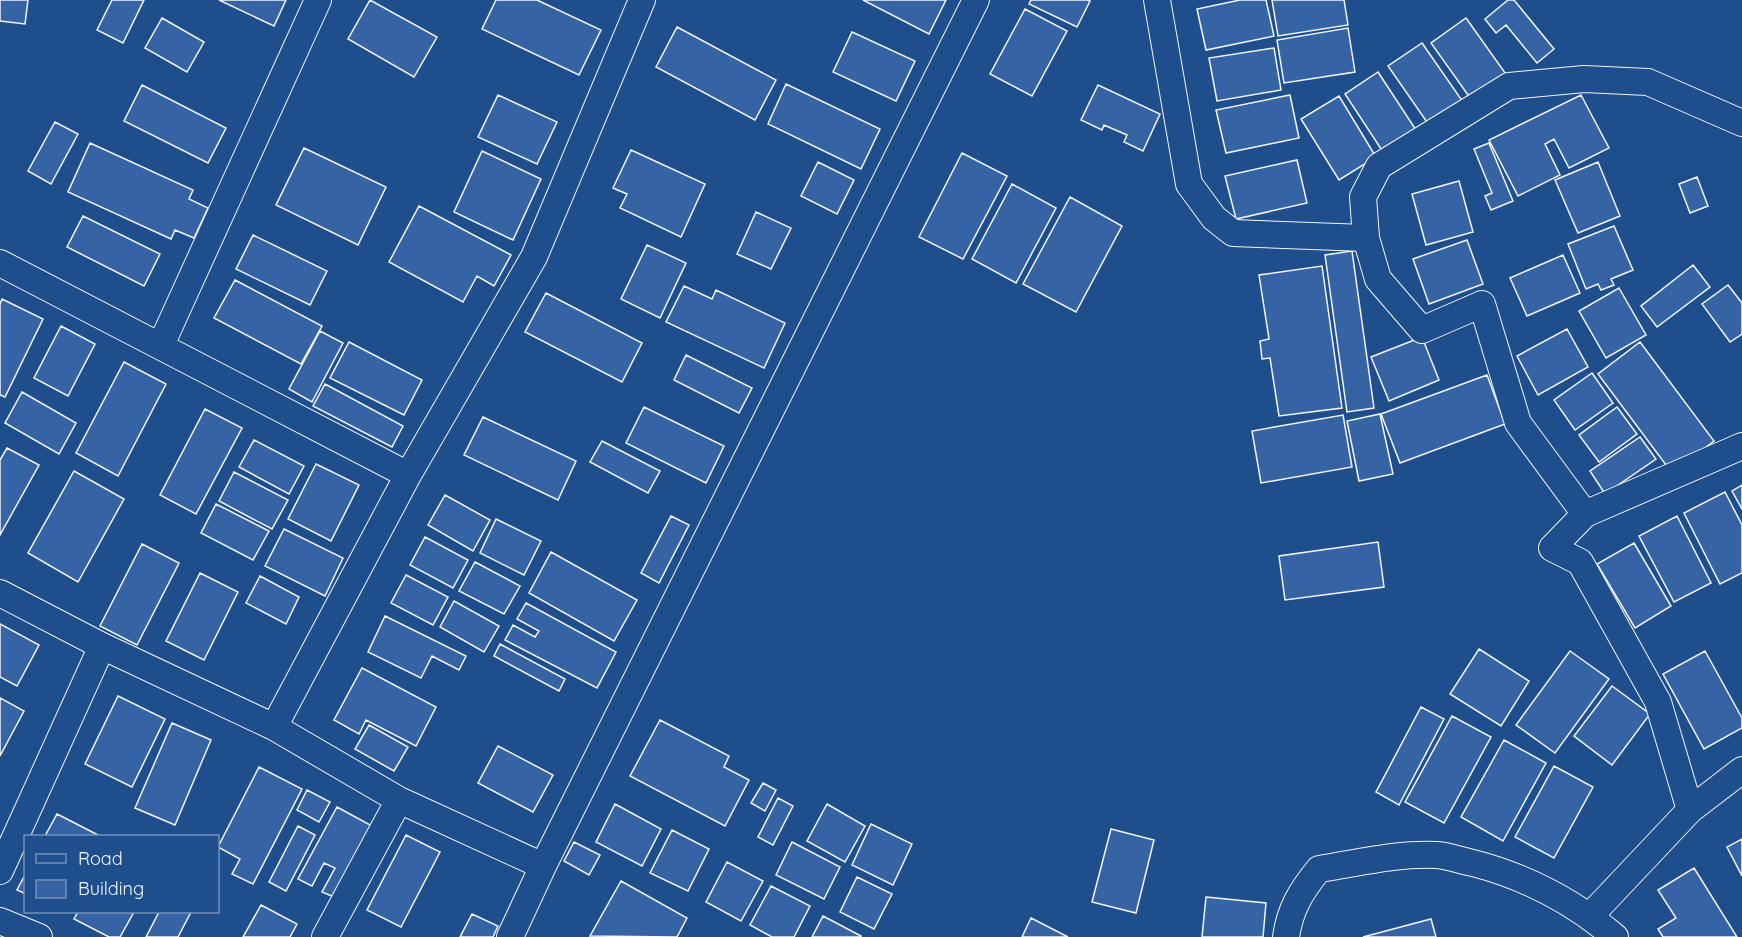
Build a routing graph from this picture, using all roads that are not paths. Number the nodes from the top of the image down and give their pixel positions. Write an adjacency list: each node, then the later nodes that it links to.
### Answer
1 (318, 0): 8 (street)
2 (642, 0): 10 (street)
3 (976, 0): 18 (street)
4 (1157, 0): 6 (street)
5 (1742, 123): 6 (street)
6 (1366, 238): 11 (street)
7 (0, 263): 8 (street)
8 (160, 345): 10 (street)
9 (1742, 446): 11 (street)
10 (408, 475): 14 (street)
11 (1585, 514): 17 (street)
12 (0, 593): 13 (street)
13 (102, 646): 14 (street); 19 (street)
14 (274, 727): 16 (street)
15 (1742, 770): 17 (street)
16 (399, 800): 18 (street); 23 (street)
17 (1690, 810): 20 (street)
18 (543, 866): 24 (street)
19 (0, 871)
20 (1590, 916): 25 (street); 26 (street)
21 (0, 921): 22 (street)
22 (39, 937)
23 (325, 937)
24 (510, 937)
25 (1286, 937)
26 (1615, 937)

